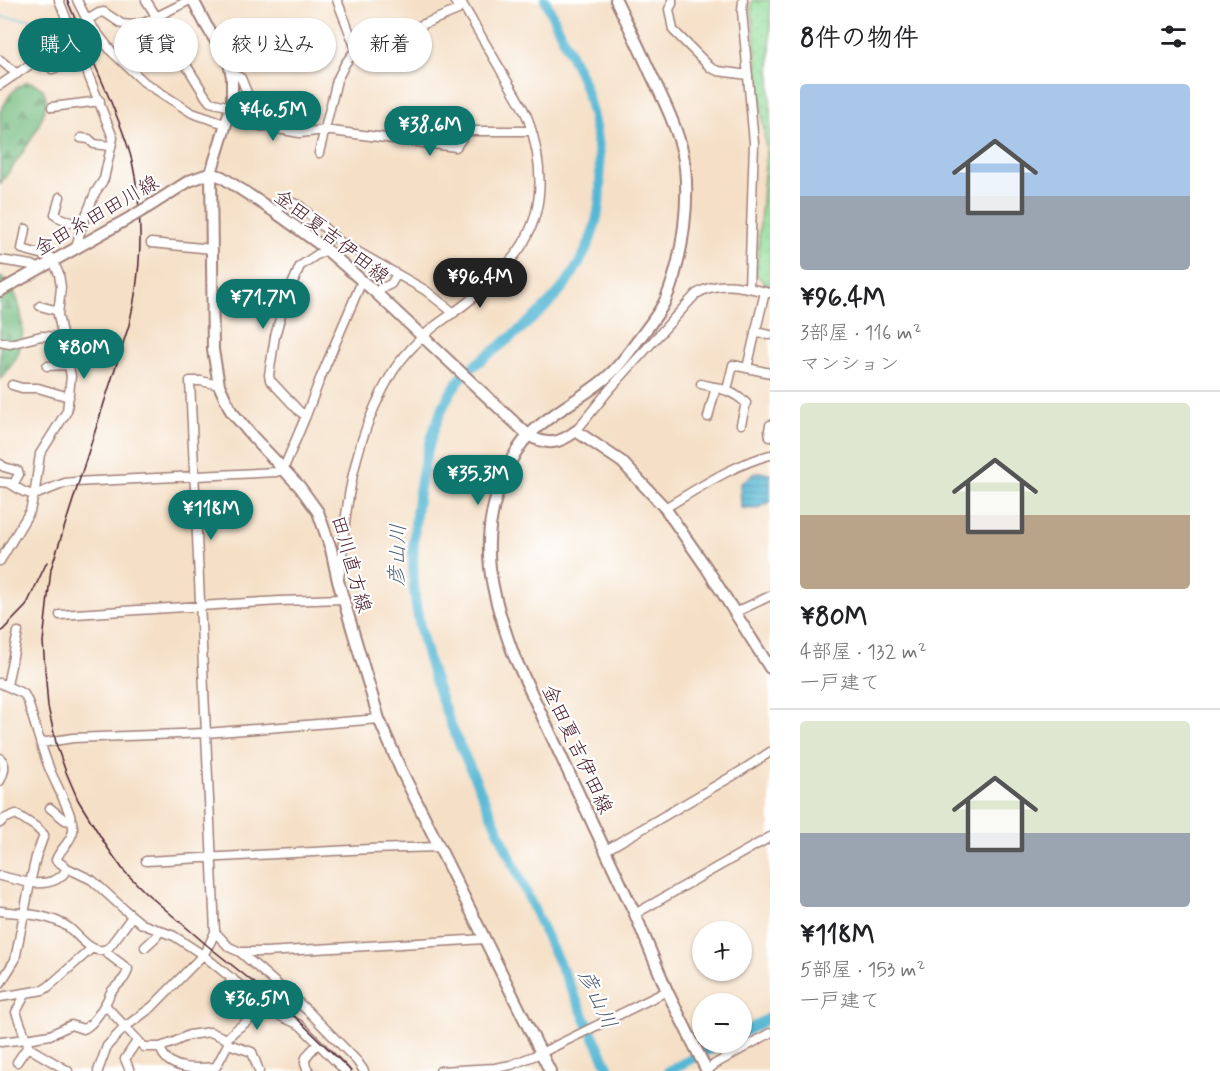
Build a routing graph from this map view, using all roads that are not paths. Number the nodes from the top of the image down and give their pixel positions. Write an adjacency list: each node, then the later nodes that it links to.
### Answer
1 (59, 0): 12 (street)
2 (77, 0): 13 (street)
3 (146, 0): 11 (street)
4 (192, 0): 11 (street); 22 (main road, 田川直方線)
5 (337, 0): 16 (street)
6 (454, 0): 15 (street)
7 (460, 0): 32 (street)
8 (616, 0): 77 (main road, 金田夏吉伊田線)
9 (672, 0): 24 (street)
10 (743, 0): 24 (street)
11 (156, 16): 14 (street); 28 (street)
12 (66, 18)
13 (86, 18)
14 (91, 18)
15 (432, 21)
16 (348, 28)
17 (102, 39): 30 (street)
18 (0, 60): 23 (street)
19 (348, 60): 31 (street)
20 (20, 72): 23 (street)
21 (88, 72): 26 (street)
22 (231, 73): 28 (main road, 田川直方線); 29 (street)
23 (17, 74): 25 (street)
24 (748, 75): 50 (street)
25 (0, 85)
26 (100, 101): 27 (street); 34 (street)
27 (52, 107)
28 (230, 110): 29 (street); 30 (main road, 田川直方線)
29 (250, 121): 31 (street)
30 (225, 124): 36 (main road, 田川直方線)
31 (324, 130): 32 (street); 35 (street)
32 (530, 131): 56 (street)
33 (81, 138): 34 (street)
34 (111, 146): 39 (street)
35 (319, 153)
36 (211, 173): 38 (main road, 金田夏吉伊田線); 42 (main road, 金田糸田田川線, bridge); 43 (main road, 田川直方線)
37 (60, 196): 39 (street)
38 (275, 212): 44 (main road, 金田夏吉伊田線); 48 (street)
39 (82, 227): 42 (street)
40 (26, 229): 46 (street)
41 (151, 243): 43 (street)
42 (76, 248): 46 (main road, 金田糸田田川線)
43 (212, 249): 68 (main road, 田川直方線)
44 (327, 250): 49 (main road, 金田夏吉伊田線); 72 (street)
45 (0, 260): 47 (street)
46 (53, 261): 47 (main road, 金田糸田田川線); 55 (street)
47 (40, 269): 51 (main road, 金田糸田田川線)
48 (397, 274): 53 (street); 56 (street)
49 (362, 281): 53 (main road, 金田夏吉伊田線); 72 (street)
50 (749, 288): 52 (street); 76 (street)
51 (0, 291)
52 (767, 292): 57 (street)
53 (376, 293): 60 (main road, 金田夏吉伊田線)
54 (40, 306): 55 (street)
55 (58, 311): 59 (street)
56 (454, 313): 60 (street)
57 (755, 332): 58 (street); 64 (street)
58 (770, 335)
59 (62, 337): 61 (street); 62 (street)
60 (425, 339): 77 (main road, 金田夏吉伊田線); 88 (street)
61 (0, 342)
62 (69, 365): 63 (street); 71 (street)
63 (47, 366)
64 (747, 368): 65 (street); 70 (street)
65 (770, 373)
66 (701, 384): 69 (street)
67 (12, 385): 71 (street)
68 (219, 385): 81 (main road, 田川直方線); 82 (street)
69 (716, 387): 70 (street); 73 (street)
70 (727, 390): 74 (street)
71 (69, 397): 85 (street)
72 (306, 416): 81 (street)
73 (708, 417)
74 (741, 424)
75 (770, 425): 78 (street)
76 (576, 431): 77 (main road, 金田夏吉伊田線); 86 (main road)
77 (526, 433): 108 (main road, 金田夏吉伊田線)
78 (770, 437)
79 (770, 455): 86 (street)
80 (0, 464): 84 (street)
81 (283, 470): 82 (street); 88 (main road, 田川直方線)
82 (194, 477): 85 (street); 91 (street)
83 (0, 482): 84 (street)
84 (12, 485): 85 (street)
85 (34, 495): 87 (street)
86 (665, 508): 92 (main road)
87 (0, 561)
88 (338, 581): 90 (main road, 田川直方線)
89 (770, 596): 92 (street)
90 (343, 599): 91 (street); 97 (main road, 田川直方線)
91 (201, 606): 93 (street); 98 (street)
92 (734, 613): 95 (main road)
93 (60, 615)
94 (18, 632): 96 (street)
95 (770, 668)
96 (3, 684): 99 (street)
97 (379, 719): 98 (street); 107 (main road, 田川直方線)
98 (206, 732): 99 (street); 109 (street)
99 (41, 743): 104 (street)
100 (770, 752): 108 (street)
101 (0, 758): 102 (street)
102 (0, 780)
103 (50, 808): 104 (street)
104 (71, 821): 111 (street)
105 (0, 824): 113 (street)
106 (770, 837): 116 (street)
107 (440, 847): 109 (street); 120 (main road, 田川直方線)
108 (606, 850): 116 (main road, 金田夏吉伊田線)
109 (212, 858): 110 (street); 119 (street)
110 (146, 861)
111 (67, 868): 113 (street); 117 (street)
112 (0, 876): 113 (street)
113 (30, 883): 115 (street)
114 (0, 912): 115 (street)
115 (24, 914): 122 (street); 127 (street)
116 (635, 914): 129 (main road, 金田夏吉伊田線)
117 (132, 916): 118 (street); 123 (street)
118 (160, 930): 121 (street); 125 (street)
119 (215, 932): 124 (street); 125 (street)
120 (485, 939): 124 (street); 142 (main road, 田川直方線)
121 (145, 947)
122 (92, 948): 123 (street); 128 (street)
123 (106, 949): 133 (street)
124 (240, 952): 153 (street)
125 (203, 955): 126 (street); 134 (street)
126 (232, 978): 131 (street); 132 (street)
127 (0, 984)
128 (26, 993): 130 (street); 138 (street)
129 (663, 993): 142 (street); 146 (main road, 金田夏吉伊田線)
130 (0, 997)
131 (218, 1004)
132 (264, 1004): 139 (street); 140 (street)
133 (105, 1005): 134 (street); 138 (street)
134 (125, 1028): 136 (street); 148 (street)
135 (770, 1033): 146 (street)
136 (137, 1041): 141 (street); 149 (street)
137 (1, 1042): 138 (street)
138 (27, 1042): 143 (street); 147 (street)
139 (227, 1042): 141 (street); 145 (street); 150 (street)
140 (318, 1044): 151 (street); 152 (street)
141 (160, 1047): 144 (street)
142 (545, 1051): 154 (street); 155 (main road, 田川直方線)
143 (17, 1062)
144 (174, 1069): 145 (street)
145 (215, 1069)
146 (706, 1070)
147 (68, 1071)
148 (98, 1071)
149 (130, 1071)
150 (259, 1071)
151 (309, 1071)
152 (345, 1071)
153 (364, 1071)
154 (440, 1071)
155 (550, 1071)

